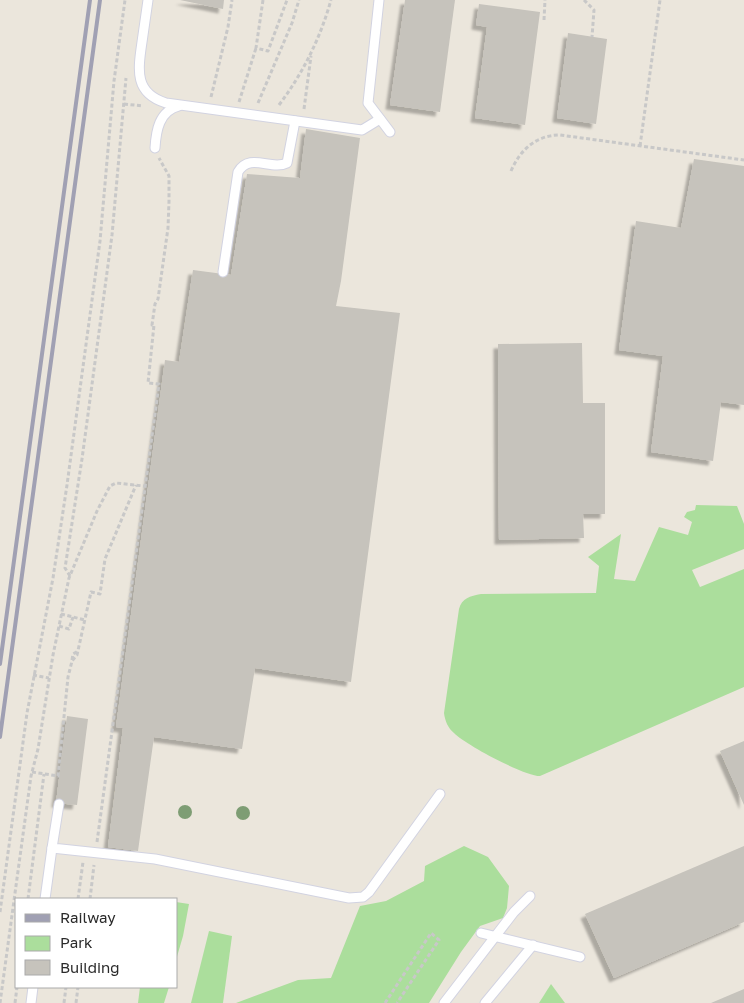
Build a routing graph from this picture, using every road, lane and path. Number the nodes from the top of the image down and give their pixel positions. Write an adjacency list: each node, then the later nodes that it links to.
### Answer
1 (125, 0): 39 (path)
2 (148, 0): 18 (lane)
3 (232, 0): 21 (path)
4 (263, 0): 14 (path)
5 (287, 0): 14 (path)
6 (299, 0): 20 (path)
7 (331, 0): 15 (path)
8 (380, 0): 24 (lane)
9 (545, 0): 12 (path)
10 (584, 0): 13 (path)
11 (660, 0): 27 (path)
12 (544, 20)
13 (592, 37)
14 (256, 48): 19 (path)
15 (312, 52): 23 (path); 25 (path)
16 (127, 70): 17 (path)
17 (124, 104): 22 (path); 34 (path)
18 (182, 105): 21 (lane); 22 (lane)
19 (244, 106)
20 (256, 108)
21 (207, 109): 25 (lane)
22 (169, 110): 28 (lane)
23 (275, 110)
24 (380, 119): 25 (lane); 26 (lane)
25 (298, 121): 31 (lane)
26 (390, 132)
27 (640, 146): 29 (path); 30 (path)
28 (156, 152): 33 (path)
29 (744, 160)
30 (511, 171)
31 (223, 272)
32 (136, 485): 33 (path); 34 (path); 37 (path)
33 (144, 486): 47 (path)
34 (70, 576): 35 (path)
35 (61, 614): 36 (path); 38 (path)
36 (72, 617): 37 (path); 38 (path)
37 (85, 620): 42 (path)
38 (59, 626): 40 (path)
39 (33, 675): 40 (path); 53 (path)
40 (49, 678): 41 (path)
41 (32, 772): 42 (path); 62 (path)
42 (44, 774): 49 (path)
43 (440, 794): 47 (lane)
44 (59, 804): 45 (lane)
45 (52, 848): 46 (lane); 50 (lane)
46 (84, 852): 47 (lane); 51 (path)
47 (96, 853): 52 (path)
48 (530, 896): 55 (lane)
49 (28, 898)
50 (45, 898)
51 (78, 898)
52 (90, 898)
53 (0, 912)
54 (481, 933): 55 (lane)
55 (495, 936): 56 (lane); 69 (lane)
56 (533, 946): 57 (lane); 70 (lane)
57 (580, 957)
58 (17, 988): 63 (path)
59 (33, 988): 64 (lane)
60 (66, 988): 65 (path)
61 (78, 988): 66 (path)
62 (0, 1003)
63 (15, 1003)
64 (31, 1003)
65 (64, 1003)
66 (76, 1003)
67 (385, 1003): 68 (path)
68 (397, 1003)
69 (444, 1003)
70 (485, 1003)

